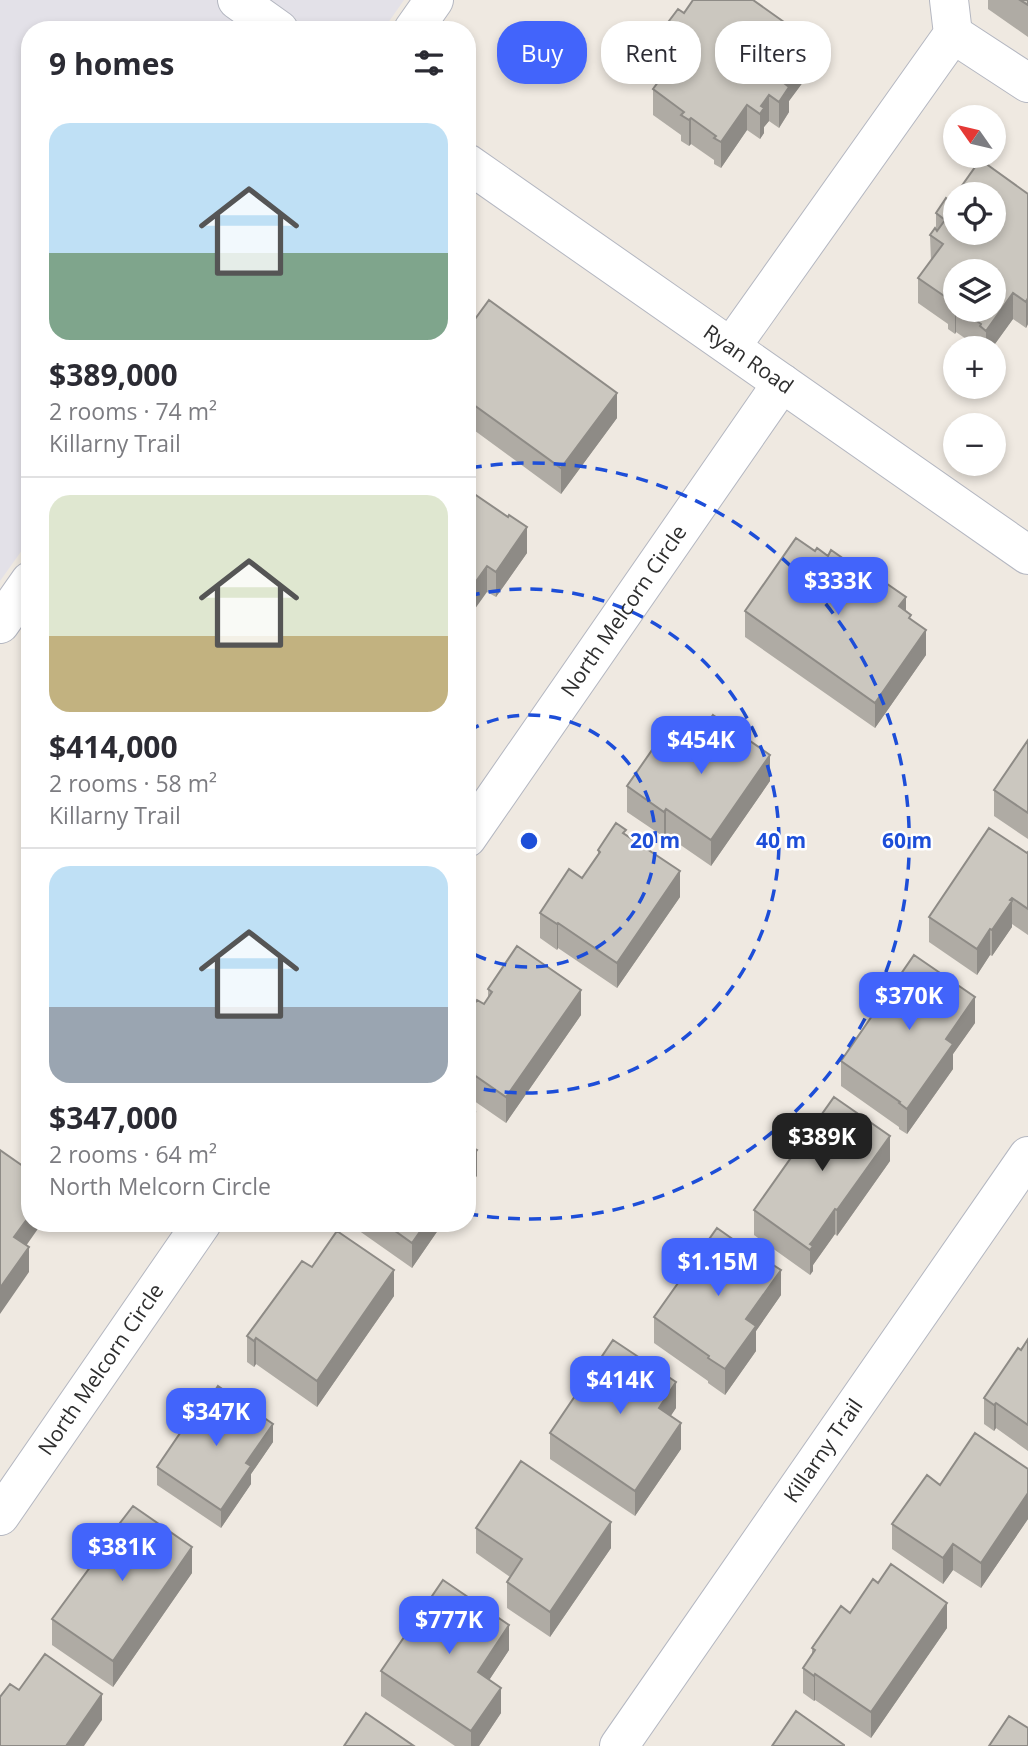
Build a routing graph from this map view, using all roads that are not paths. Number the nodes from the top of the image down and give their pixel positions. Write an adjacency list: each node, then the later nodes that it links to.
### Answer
1 (237, 0): 4 (street)
2 (434, 0): 5 (street)
3 (951, 17): 6 (street); 8 (street)
4 (266, 21)
5 (419, 21)
6 (1028, 83)
7 (476, 169): 8 (street, Ryan Road)
8 (731, 347): 9 (street, Ryan Road)
9 (782, 383): 10 (street, Ryan Road); 13 (street, North Melcorn Circle)
10 (1028, 555)
11 (21, 594): 12 (street)
12 (0, 624)
13 (476, 825)
14 (1028, 1156): 17 (street, Killarny Trail)
15 (196, 1232): 16 (street, North Melcorn Circle)
16 (0, 1516)
17 (619, 1746)

